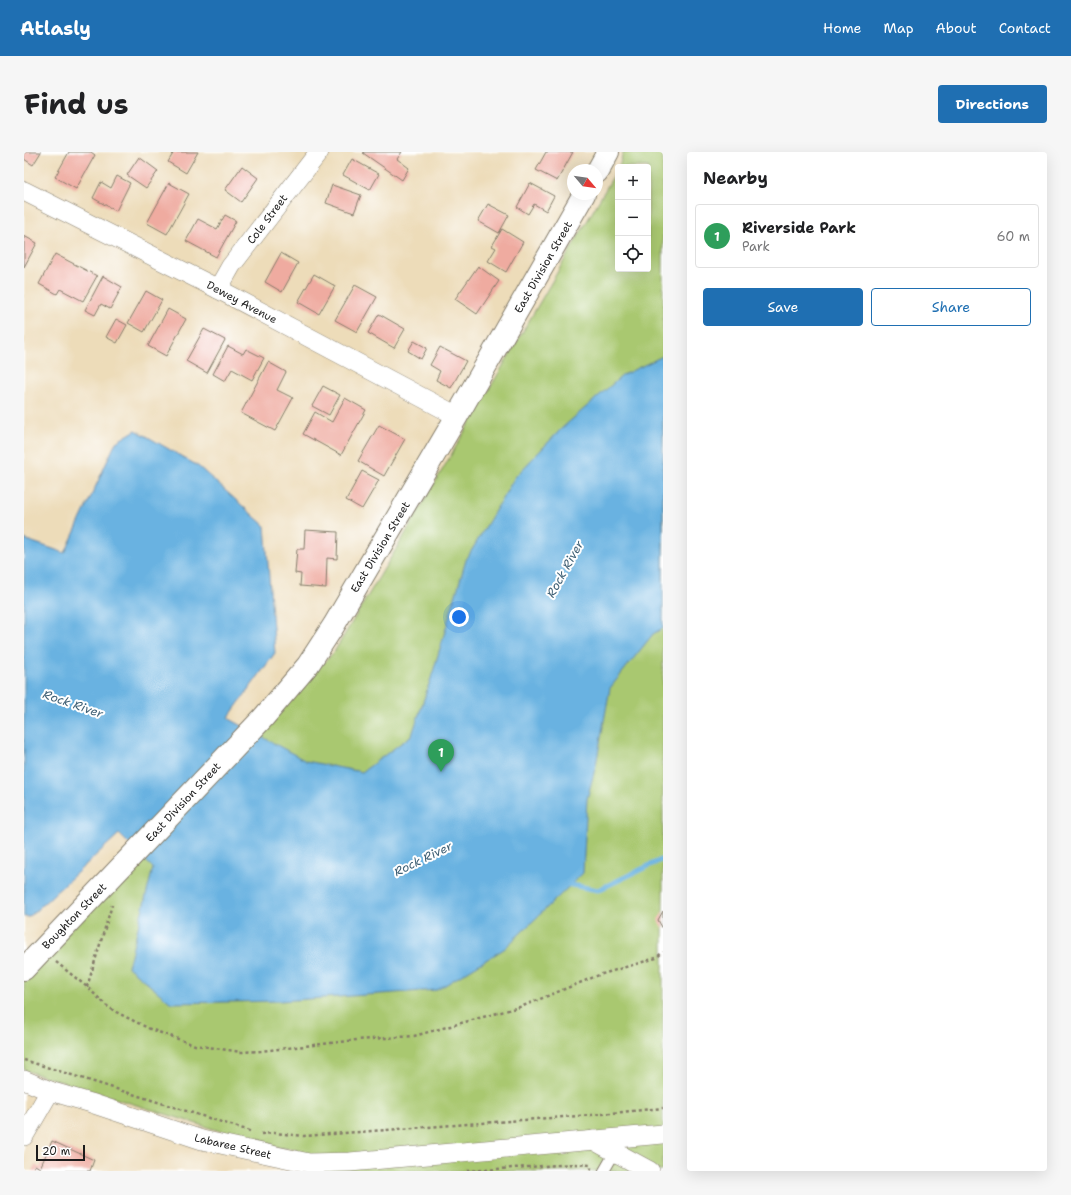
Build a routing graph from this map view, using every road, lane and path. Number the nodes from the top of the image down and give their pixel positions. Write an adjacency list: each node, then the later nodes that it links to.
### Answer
1 (318, 152): 6 (street, Cole Street)
2 (608, 152): 3 (street)
3 (601, 164)
4 (24, 191): 6 (street, Dewey Avenue)
5 (581, 200): 7 (street, East Division Street)
6 (218, 289): 7 (street, Dewey Avenue)
7 (458, 416): 8 (street, East Division Street)
8 (125, 863): 10 (street, Boughton Street)
9 (114, 899): 13 (path)
10 (42, 948): 12 (street, Boughton Street); 13 (path)
11 (663, 952): 13 (path)
12 (24, 969)
13 (87, 987)
14 (24, 1060): 18 (path)
15 (24, 1080): 16 (street, Labaree Street)
16 (50, 1091): 21 (street); 23 (street, Labaree Street)
17 (663, 1108): 19 (path)
18 (252, 1131)
19 (259, 1134)
20 (663, 1134): 22 (street)
21 (24, 1136)
22 (619, 1145): 23 (street, Labaree Street); 26 (lane); 27 (street, Labaree Street)
23 (307, 1167)
24 (467, 1171): 25 (path)
25 (589, 1171)
26 (604, 1171)
27 (650, 1171)

